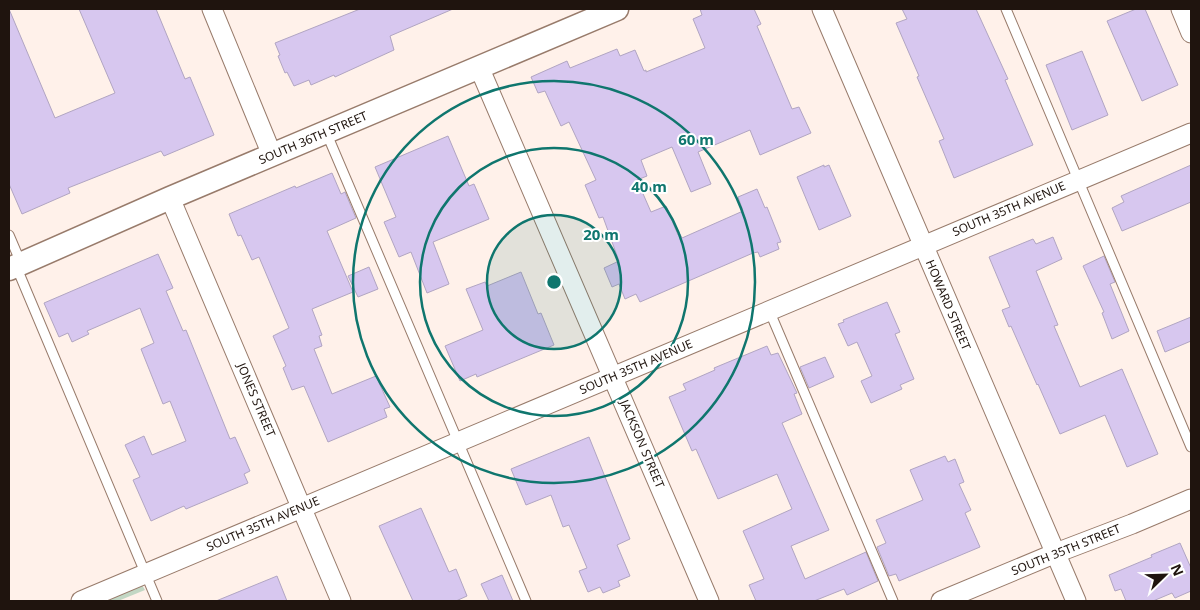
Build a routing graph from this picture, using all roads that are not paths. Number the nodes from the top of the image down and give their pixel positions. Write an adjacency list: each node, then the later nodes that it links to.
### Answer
1 (212, 9): 10 (street)
2 (617, 9): 7 (street, SOUTH 36TH STREET)
3 (822, 9): 14 (street, HOWARD STREET)
4 (1006, 9): 11 (lane)
5 (1181, 9): 6 (street)
6 (1191, 33)
7 (479, 67): 8 (street, SOUTH 36TH STREET); 17 (street, JACKSON STREET)
8 (326, 132): 10 (street, SOUTH 36TH STREET); 18 (lane)
9 (1191, 133): 11 (street, SOUTH 35TH AVENUE)
10 (272, 155): 12 (street, SOUTH 36TH STREET)
11 (1079, 180): 14 (street, SOUTH 35TH AVENUE); 19 (lane)
12 (170, 198): 15 (street, SOUTH 36TH STREET); 21 (street, JONES STREET)
13 (9, 234): 15 (lane)
14 (923, 246): 16 (street, SOUTH 35TH AVENUE); 22 (street, HOWARD STREET)
15 (15, 266): 23 (lane)
16 (769, 310): 17 (street, SOUTH 35TH AVENUE); 29 (lane)
17 (613, 377): 18 (street, SOUTH 35TH AVENUE); 28 (street, JACKSON STREET)
18 (458, 443): 21 (street, SOUTH 35TH AVENUE); 27 (lane)
19 (1191, 447)
20 (1191, 499): 22 (street, SOUTH 35TH STREET)
21 (302, 508): 23 (street, SOUTH 35TH AVENUE); 26 (street, JONES STREET)
22 (1056, 553): 30 (street, SOUTH 35TH STREET); 31 (street, HOWARD STREET)
23 (145, 573): 24 (street, SOUTH 35TH AVENUE); 25 (lane)
24 (81, 601)
25 (157, 601)
26 (341, 601)
27 (526, 601)
28 (709, 601)
29 (893, 601)
30 (941, 601)
31 (1076, 601)

